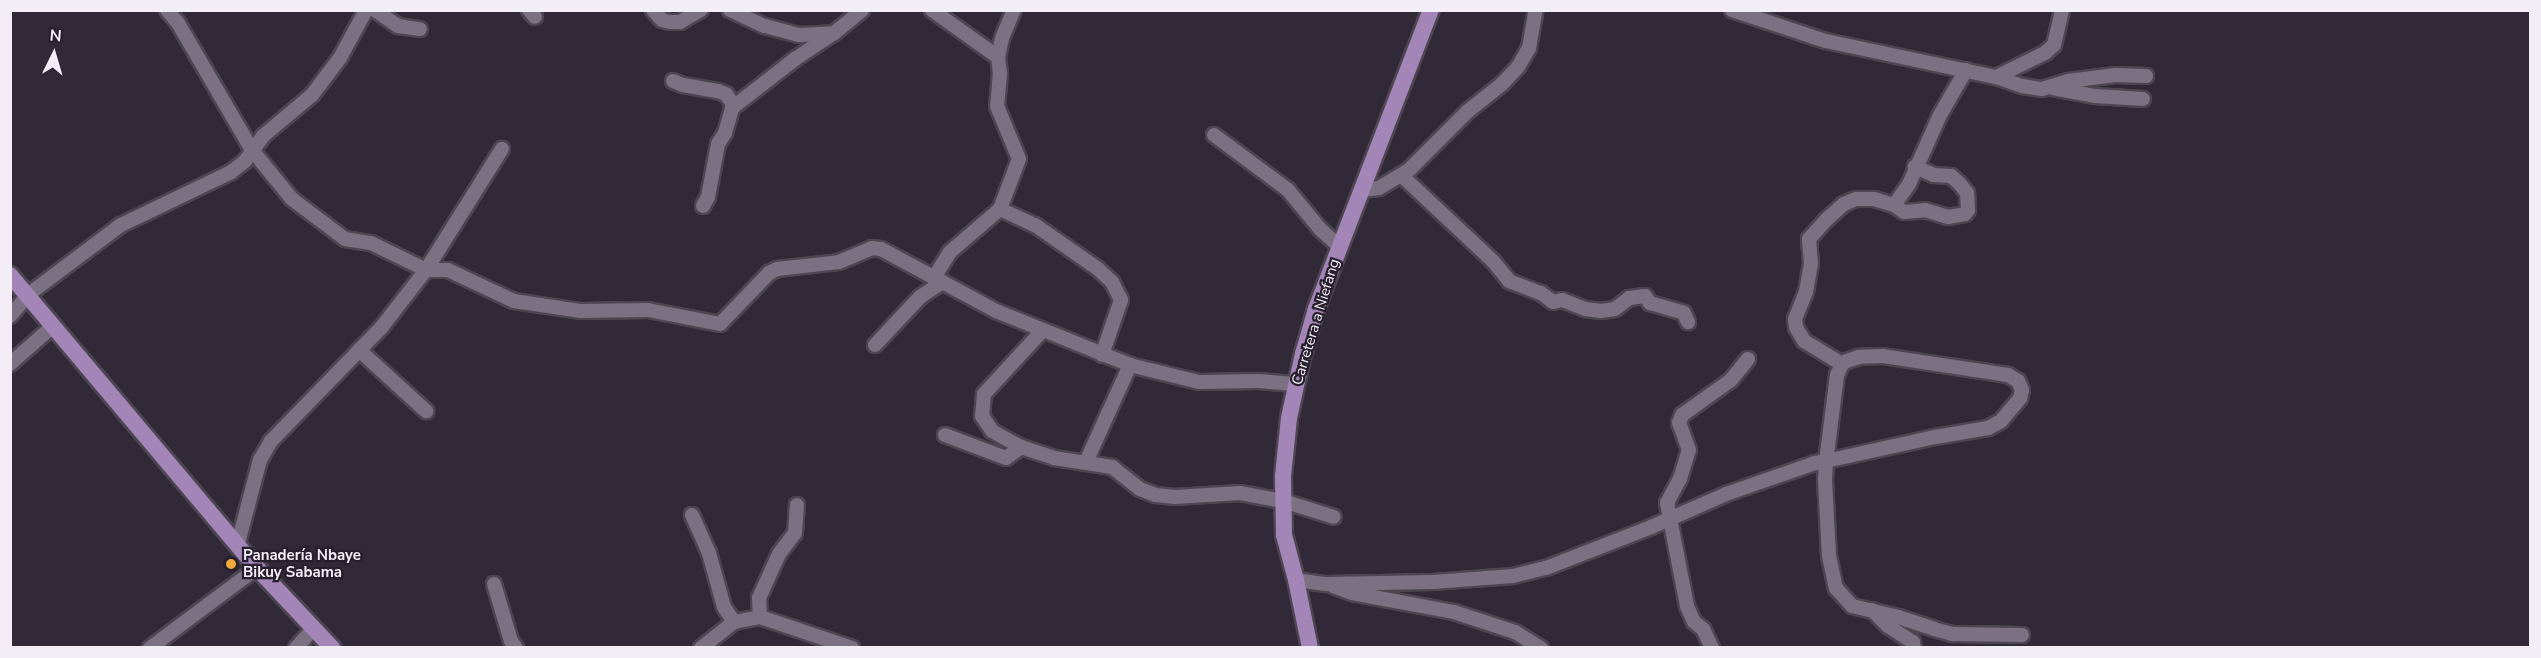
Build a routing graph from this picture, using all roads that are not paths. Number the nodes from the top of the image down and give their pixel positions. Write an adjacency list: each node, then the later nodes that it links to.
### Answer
1 (167, 10): 26 (street)
2 (366, 10): 26 (street)
3 (375, 10): 14 (street)
4 (652, 10): 5 (street)
5 (701, 10)
6 (730, 10): 15 (street)
7 (862, 10): 15 (street)
8 (932, 10): 16 (street)
9 (1014, 10): 16 (street)
10 (1431, 10): 29 (main road, Carretera a Niefang)
11 (1536, 10): 28 (street)
12 (1732, 10): 17 (street)
13 (2062, 10): 19 (street)
14 (420, 28)
15 (834, 33): 23 (street)
16 (998, 57): 32 (street)
17 (1966, 70): 19 (street); 27 (street)
18 (2146, 76): 21 (street)
19 (1996, 77): 21 (street)
20 (673, 81): 23 (street)
21 (2051, 88): 22 (street)
22 (2143, 99)
23 (734, 106): 31 (street)
24 (1214, 135): 33 (street)
25 (502, 149): 34 (street)
26 (252, 150): 34 (street); 37 (street)
27 (1915, 167): 30 (street); 30 (street)
28 (1401, 175): 29 (street); 39 (street)
29 (1362, 190): 33 (main road, Carretera a Niefang)
30 (1894, 205): 47 (street)
31 (703, 206)
32 (1000, 209): 36 (street); 44 (street)
33 (1339, 246): 49 (main road, Carretera a Niefang)
34 (426, 270): 36 (street); 43 (street)
35 (10, 274): 37 (main road)
36 (938, 280): 41 (street); 42 (street)
37 (29, 294): 38 (street); 40 (main road)
38 (10, 316)
39 (1688, 322)
40 (52, 326): 46 (street); 60 (main road)
41 (1042, 331): 44 (street); 52 (street)
42 (875, 345)
43 (359, 350): 50 (street); 60 (street)
44 (1102, 355): 48 (street)
45 (1748, 360): 59 (street)
46 (10, 364)
47 (1842, 364): 53 (street); 53 (street)
48 (1130, 365): 49 (street); 54 (street)
49 (1296, 384): 55 (main road, Carretera a Niefang)
50 (426, 411)
51 (945, 435): 52 (street)
52 (1021, 447): 54 (street)
53 (1826, 461): 59 (street); 65 (street)
54 (1086, 462): 55 (street)
55 (1283, 501): 58 (street); 62 (main road, Carretera a Niefang)
56 (797, 505): 66 (street)
57 (692, 515): 67 (street)
58 (1334, 517)
59 (1670, 519): 64 (street); 78 (street)
60 (238, 543): 61 (main road)
61 (257, 568): 68 (main road); 70 (street)
62 (1296, 580): 64 (street); 76 (main road, Carretera a Niefang)
63 (494, 584): 73 (street)
64 (1326, 584): 77 (street)
65 (1872, 610): 69 (street); 79 (street)
66 (760, 617): 67 (street); 75 (street)
67 (734, 622): 74 (street)
68 (313, 629): 71 (street); 72 (main road)
69 (2022, 635)
70 (150, 648)
71 (296, 648)
72 (332, 648)
73 (516, 648)
74 (701, 648)
75 (852, 648)
76 (1310, 648)
77 (1541, 648)
78 (1712, 648)
79 (1914, 648)

